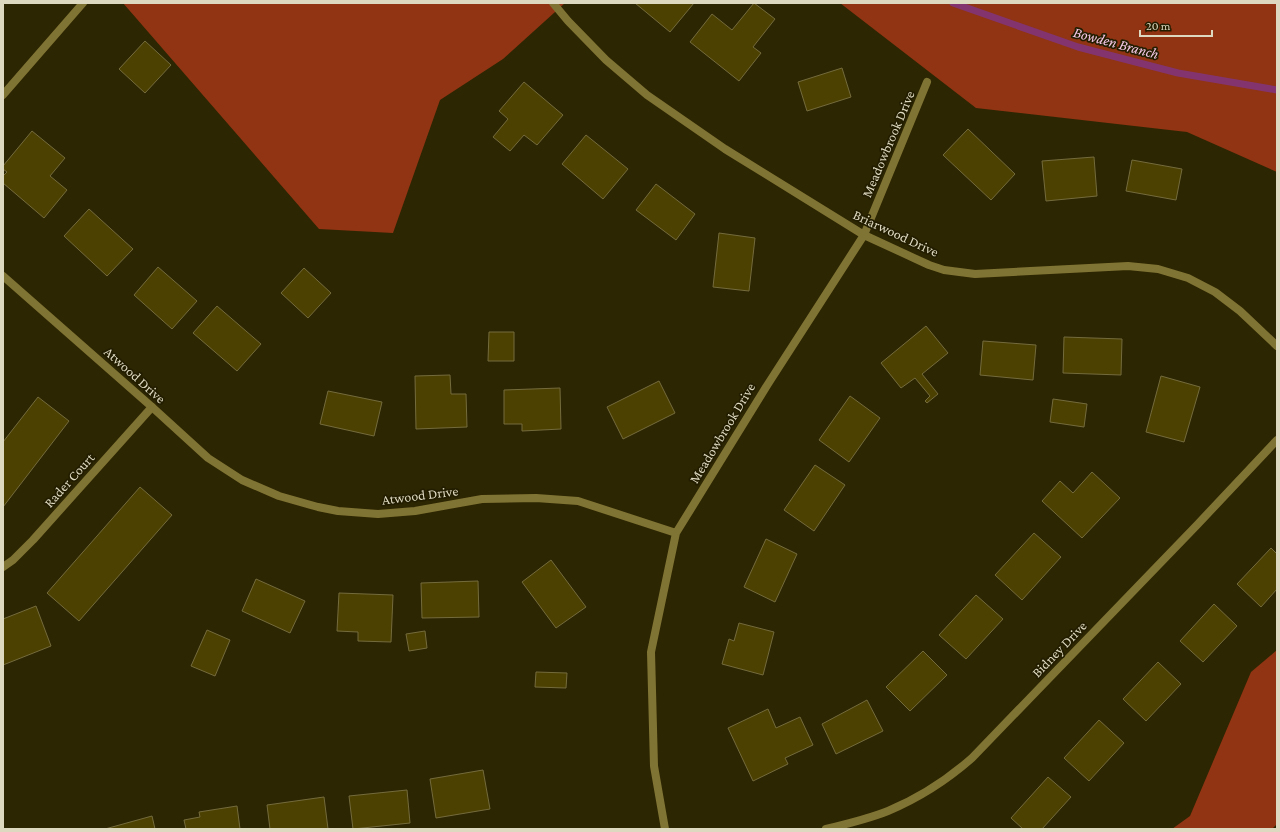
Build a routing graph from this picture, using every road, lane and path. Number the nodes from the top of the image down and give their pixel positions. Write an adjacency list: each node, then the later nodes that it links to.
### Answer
1 (83, 3): 4 (street)
2 (553, 3): 5 (street, Briarwood Drive)
3 (928, 82): 5 (street, Meadowbrook Drive)
4 (3, 95)
5 (864, 235): 7 (street, Briarwood Drive); 10 (street, Meadowbrook Drive)
6 (3, 276): 8 (street, Atwood Drive)
7 (1277, 346)
8 (152, 407): 10 (street, Atwood Drive); 11 (street, Rader Court)
9 (1277, 440): 13 (street, Bidney Drive)
10 (676, 533): 12 (street, Meadowbrook Drive)
11 (3, 567)
12 (665, 829)
13 (826, 829)

